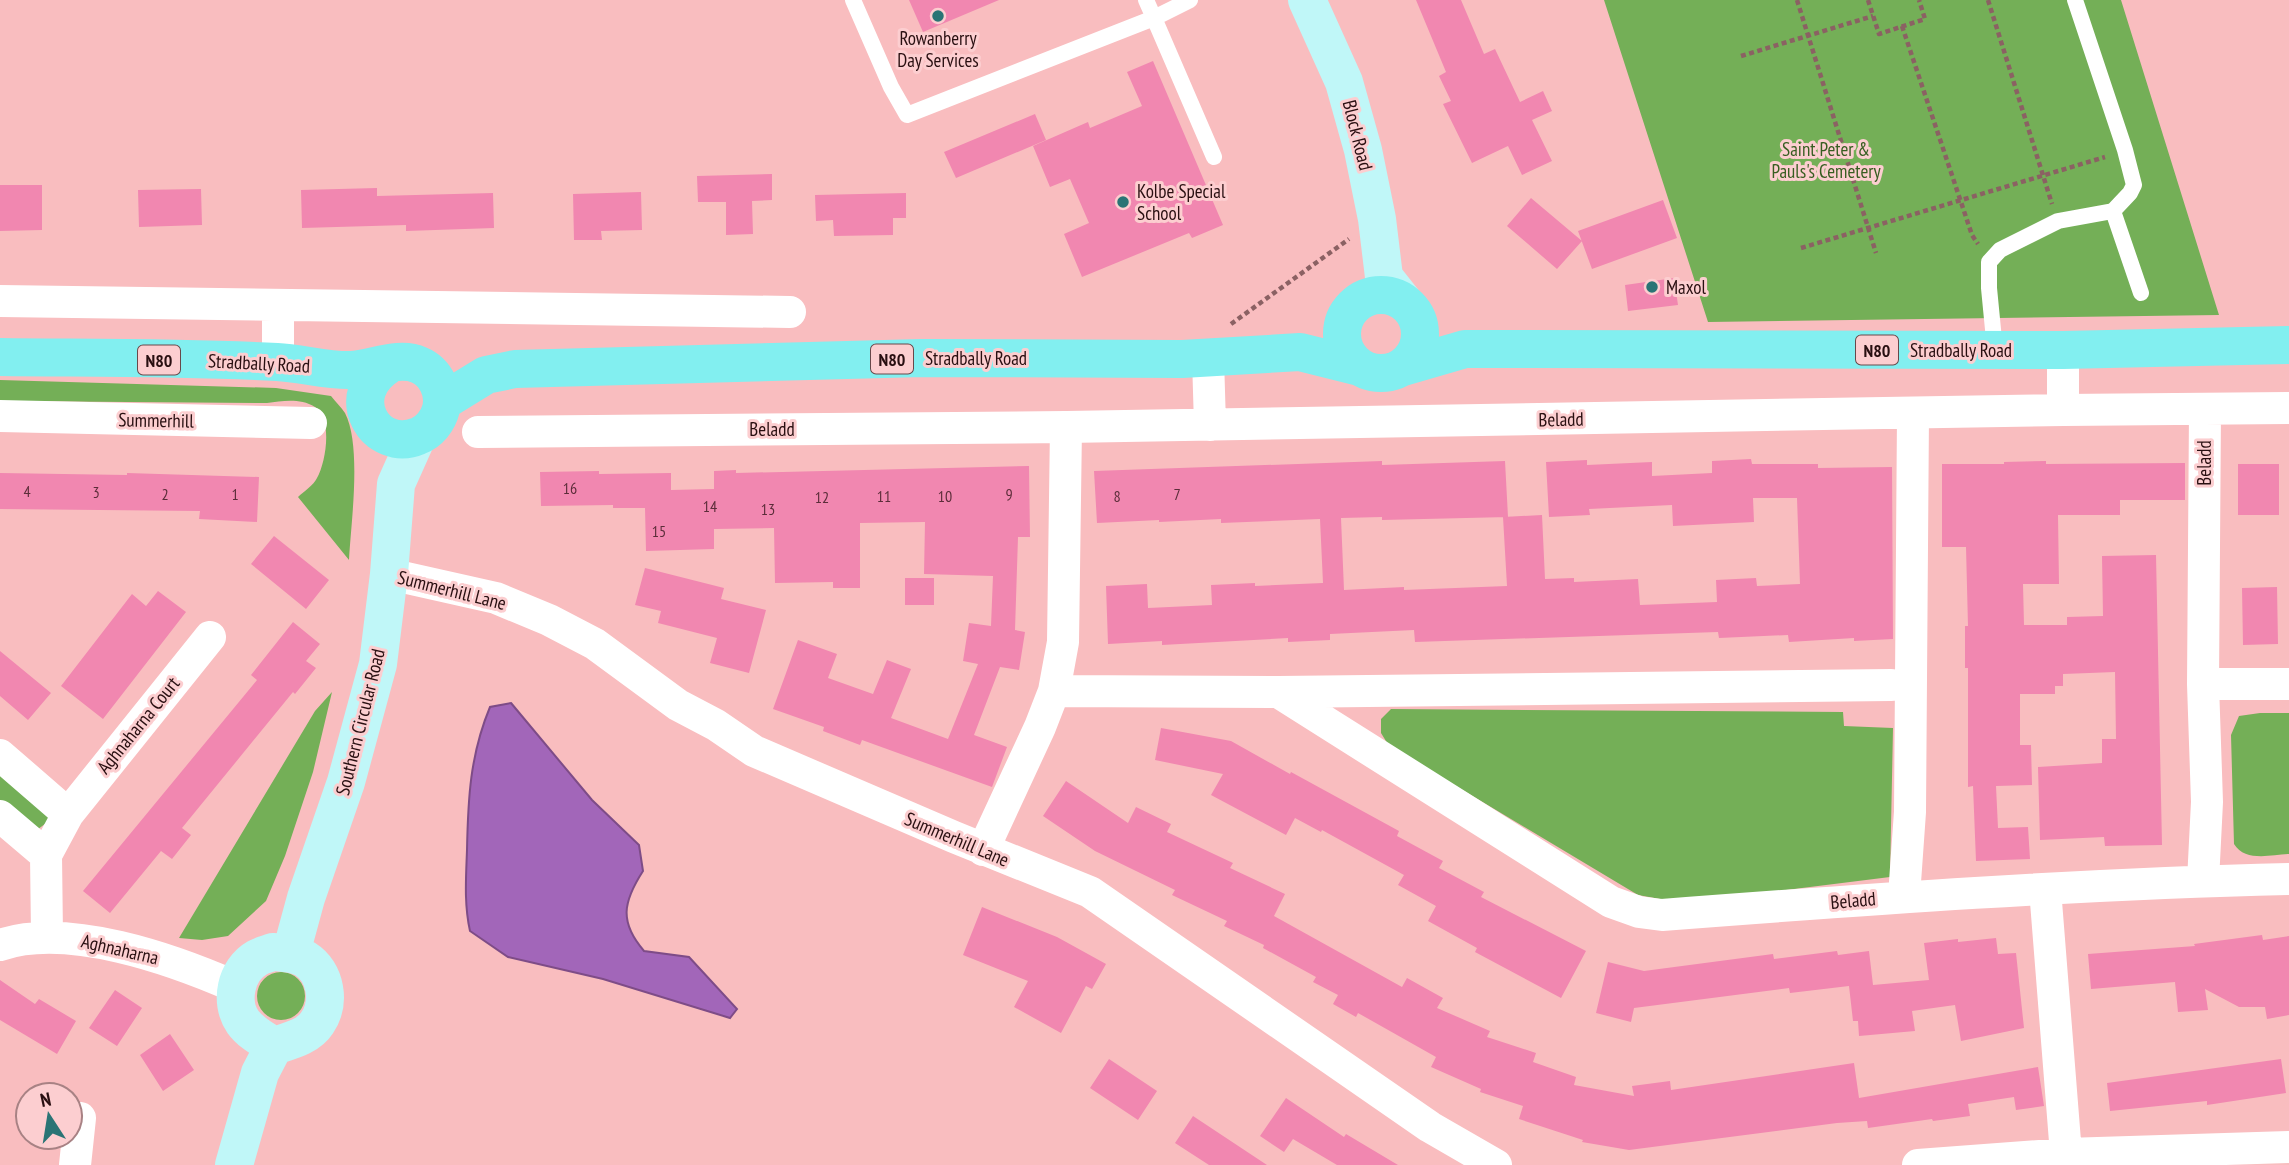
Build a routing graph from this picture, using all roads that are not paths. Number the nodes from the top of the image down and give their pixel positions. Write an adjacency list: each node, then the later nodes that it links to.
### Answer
1 (853, 0): 6 (lane)
2 (1146, 0): 6 (lane)
3 (1190, 0): 6 (lane)
4 (1307, 0): 11 (main road, Block Road)
5 (2076, 0): 8 (lane)
6 (1154, 18): 7 (lane)
7 (1214, 157)
8 (2113, 211): 9 (lane); 17 (lane)
9 (2141, 293)
10 (0, 301): 12 (street)
11 (1385, 302): 16 (main road, Stradbally Road / N80); 19 (main road); 22 (main road); 23 (main road)
12 (278, 305): 13 (street); 21 (street)
13 (790, 312)
14 (1217, 343): 19 (main road, Stradbally Road / N80); 25 (main road, Stradbally Road / N80); 33 (street)
15 (2289, 345): 18 (main road, Stradbally Road / N80)
16 (1465, 349): 17 (main road, Stradbally Road / N80); 23 (main road, Stradbally Road / N80)
17 (1995, 350): 18 (main road, Stradbally Road / N80)
18 (2063, 350): 28 (street)
19 (1300, 352): 22 (main road, Stradbally Road / N80)
20 (0, 357): 21 (main road, Stradbally Road / N80)
21 (278, 362): 24 (main road, Stradbally Road / N80)
22 (1360, 367): 23 (main road, N80)
23 (1404, 367)
24 (382, 371): 25 (main road, Stradbally Road / N80); 26 (main road); 34 (main road)
25 (486, 375): 26 (main road, Stradbally Road / N80)
26 (442, 402): 37 (main road, N80)
27 (2289, 408): 29 (street, Beladd)
28 (2063, 410): 29 (street, Beladd); 30 (street, Beladd)
29 (2205, 410): 41 (street, Beladd)
30 (1913, 414): 33 (street, Beladd); 54 (street, Beladd)
31 (0, 416): 32 (street, Summerhill)
32 (311, 423)
33 (1210, 425): 35 (street, Beladd)
34 (375, 427): 37 (main road); 38 (main road, Southern Circular Road)
35 (1066, 427): 36 (street, Beladd); 44 (street)
36 (478, 432)
37 (417, 437): 38 (main road, Southern Circular Road)
38 (396, 484): 39 (main road, Southern Circular Road)
39 (388, 574): 49 (street, Summerhill Lane); 57 (main road, Southern Circular Road)
40 (209, 637): 47 (street, Aghnaharna Court)
41 (2203, 684): 42 (street); 52 (street, Beladd)
42 (2289, 684)
43 (1891, 685): 45 (street)
44 (1054, 691): 45 (street); 49 (street)
45 (1278, 692): 54 (street, Beladd)
46 (0, 755): 47 (street)
47 (68, 814): 50 (street, Aghnaharna Court)
48 (0, 816): 50 (street)
49 (983, 850): 63 (street, Summerhill Lane)
50 (46, 855): 55 (street, Aghnaharna Court)
51 (2289, 879): 52 (street, Beladd)
52 (2203, 881): 53 (street, Beladd)
53 (2045, 889): 54 (street, Beladd); 61 (street)
54 (1904, 896)
55 (47, 936): 56 (street, Aghnaharna); 58 (street, Aghnaharna)
56 (0, 945)
57 (291, 953): 58 (main road); 59 (main road)
58 (236, 987): 59 (main road)
59 (274, 1046): 62 (main road)
60 (2289, 1147): 61 (street)
61 (2066, 1154): 64 (street)
62 (234, 1165)
63 (1496, 1165)
64 (1918, 1165)

